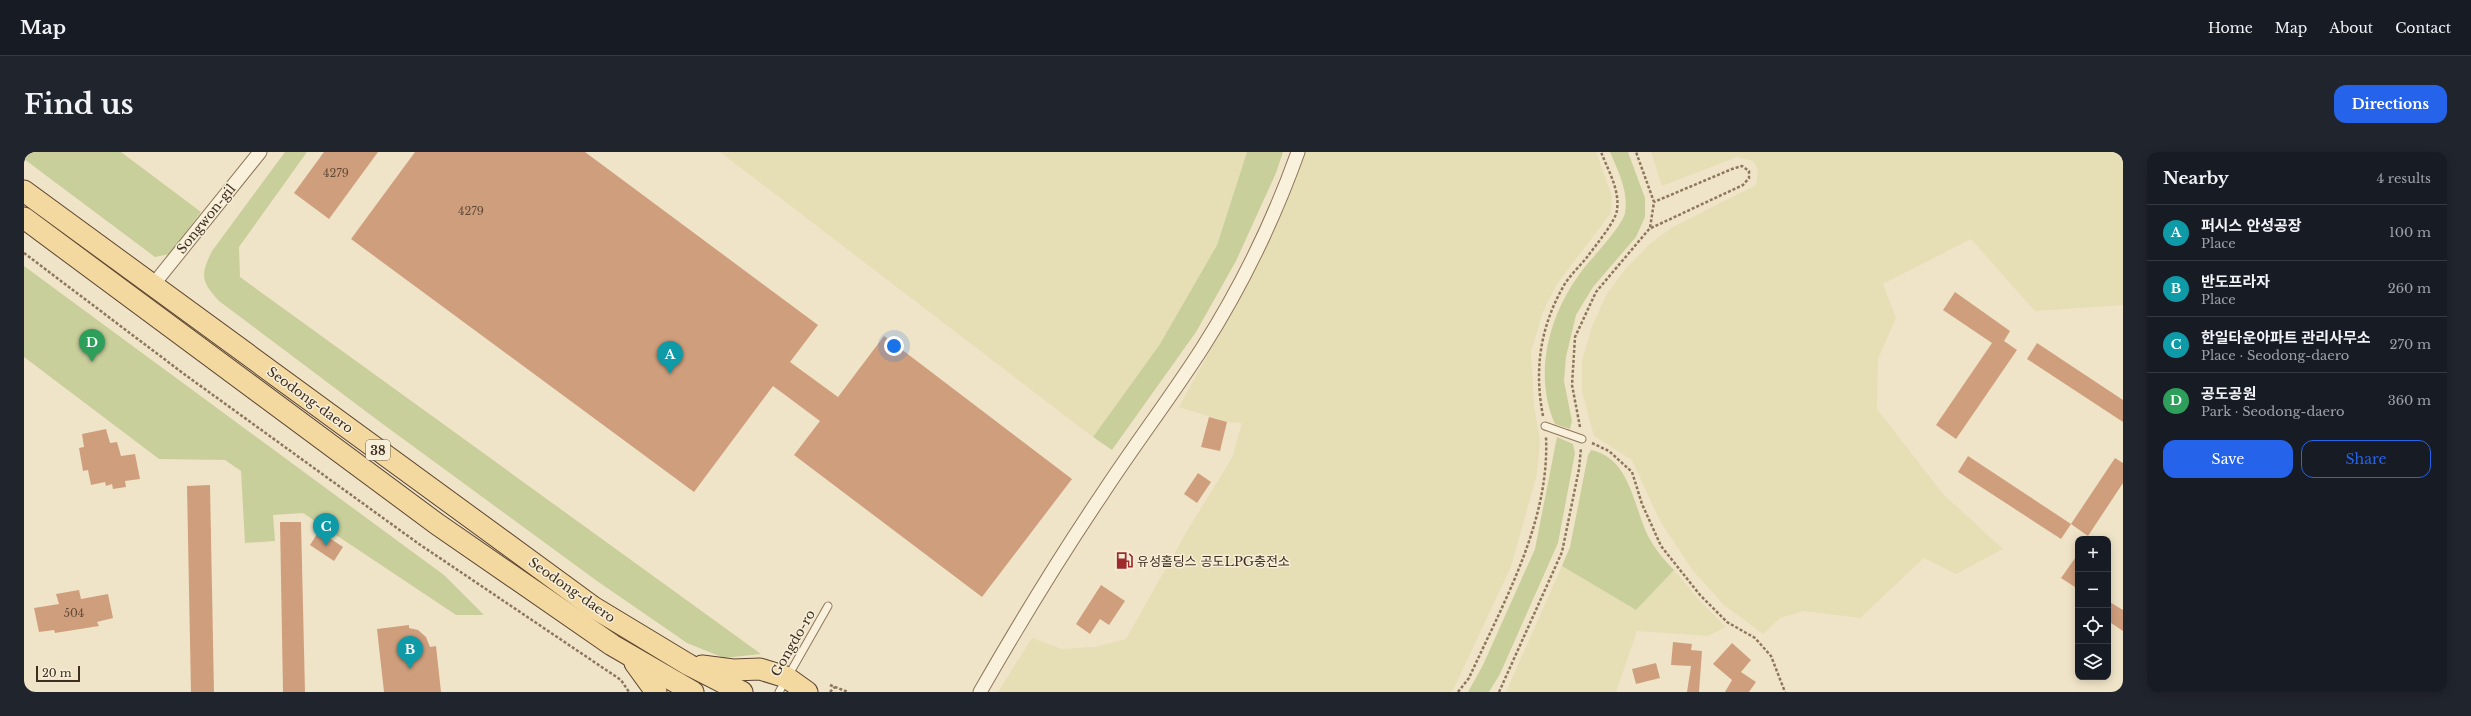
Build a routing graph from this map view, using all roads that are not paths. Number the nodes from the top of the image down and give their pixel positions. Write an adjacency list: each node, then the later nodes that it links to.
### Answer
1 (260, 152): 5 (street, Songwon-gil)
2 (1298, 152): 16 (street)
3 (24, 191): 5 (main road, Seodong-daero / 38)
4 (24, 218): 9 (main road, Seodong-daero / 38)
5 (153, 285): 10 (main road, Seodong-daero / 38)
6 (1545, 426): 7 (lane)
7 (1582, 439)
8 (828, 606): 11 (lane, Gongdo-ro)
9 (632, 657): 12 (main road); 13 (main road, Seodong-daero / 38)
10 (689, 665): 11 (main road); 14 (main road, Seodong-daero / 38)
11 (782, 685): 15 (main road)
12 (656, 692)
13 (694, 692)
14 (742, 692)
15 (807, 692)
16 (980, 692)

